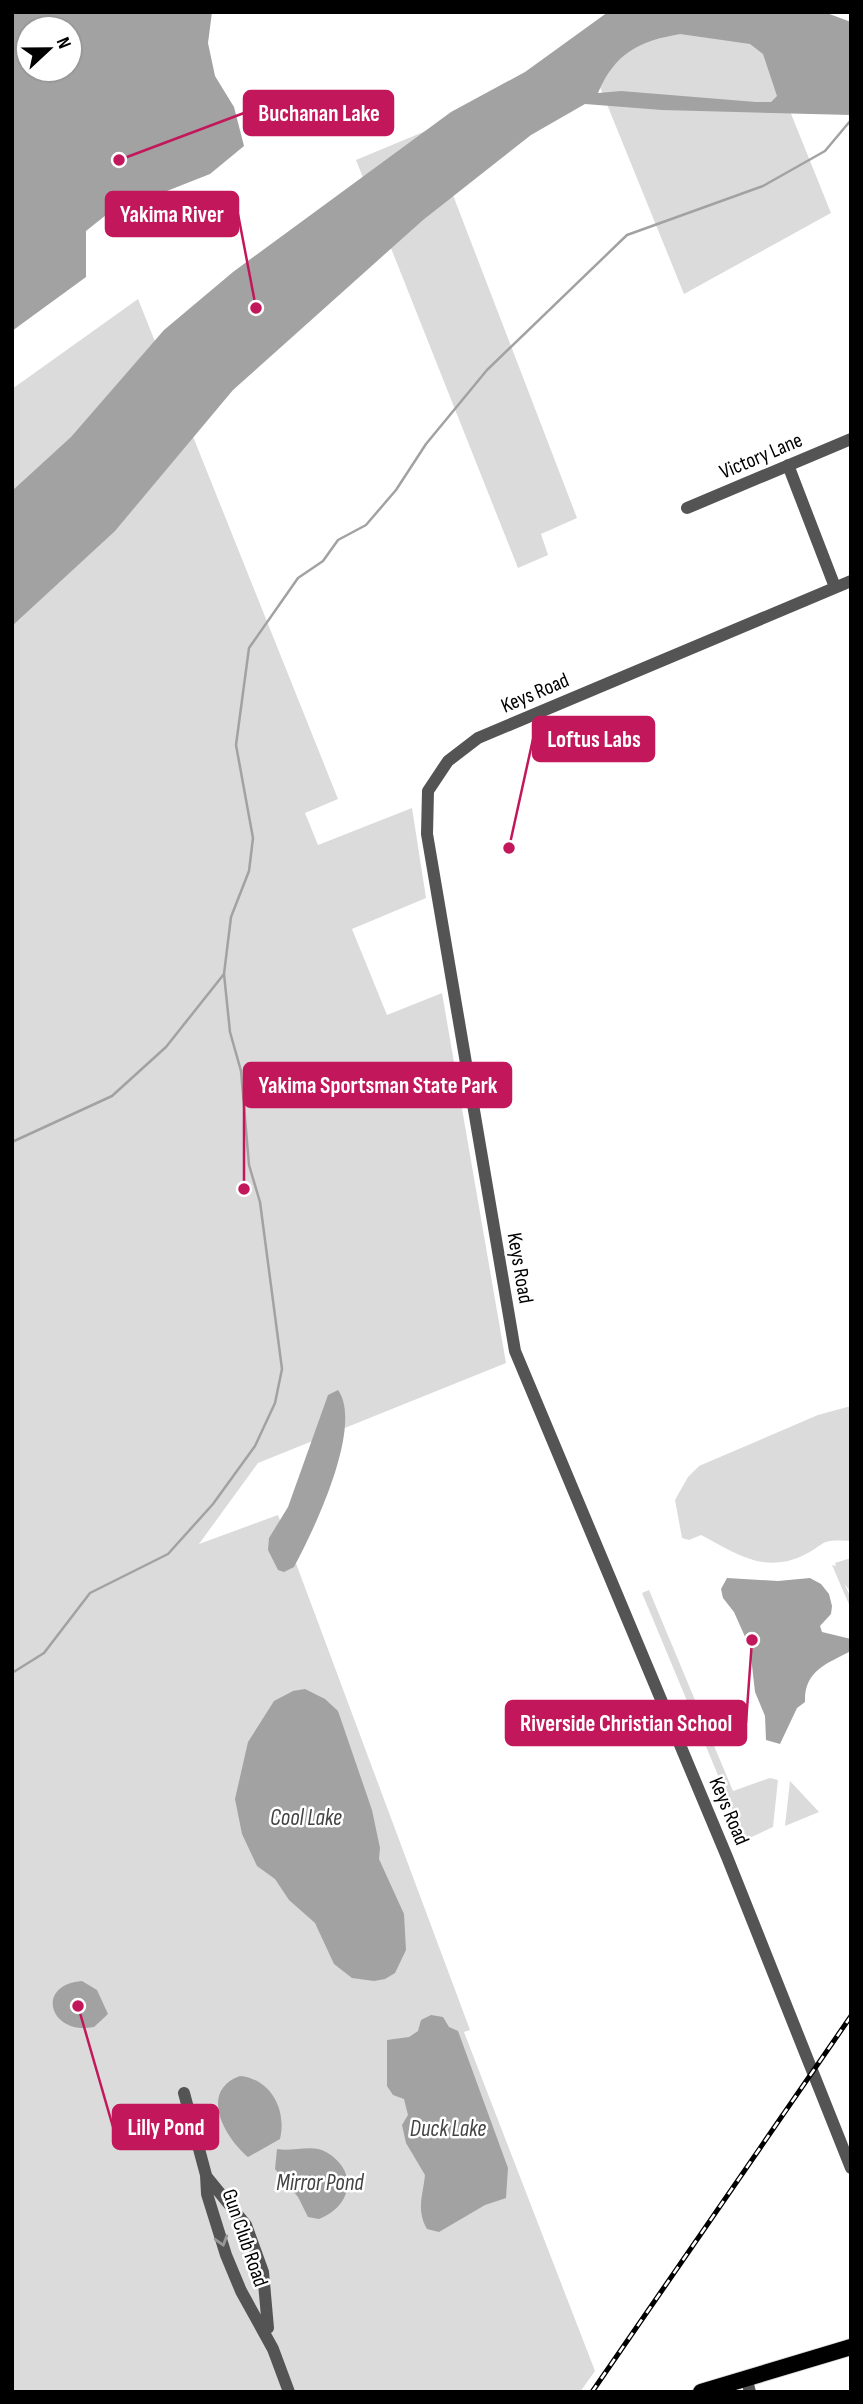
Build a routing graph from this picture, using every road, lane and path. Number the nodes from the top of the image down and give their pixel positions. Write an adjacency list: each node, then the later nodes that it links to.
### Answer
1 (851, 439): 2 (street, Victory Lane)
2 (788, 465): 3 (street, Victory Lane); 5 (street)
3 (687, 508)
4 (851, 581): 5 (street, Keys Road)
5 (835, 587): 7 (street, Keys Road)
6 (184, 2092): 8 (street, Gun Club Road)
7 (851, 2168)
8 (206, 2175): 10 (street, Gun Club Road, one-way to 10); 10 (street, Gun Club Road)
9 (851, 2347): 11 (main road)
10 (273, 2348): 12 (street, Gun Club Road)
11 (748, 2384): 13 (main road)
12 (289, 2392)
13 (701, 2392)

